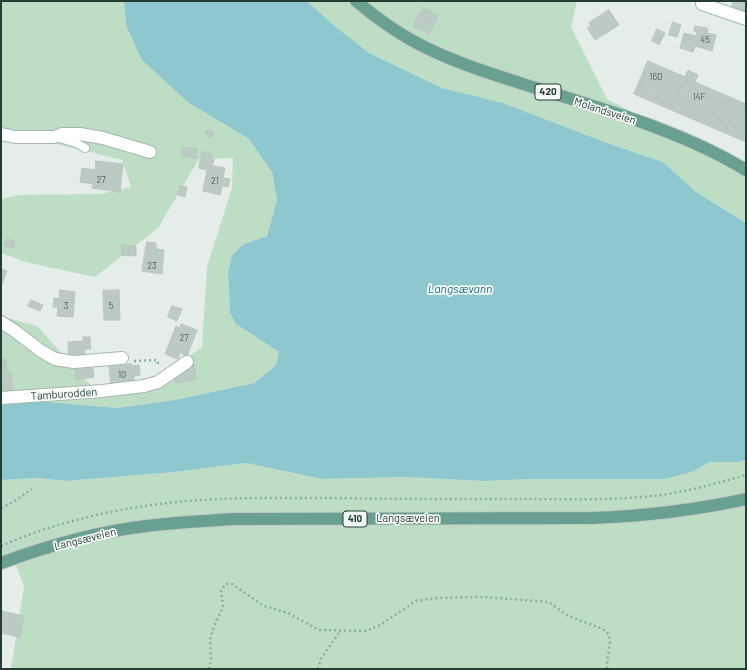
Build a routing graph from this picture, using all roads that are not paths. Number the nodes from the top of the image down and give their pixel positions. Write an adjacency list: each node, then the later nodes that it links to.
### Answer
1 (356, 1): 8 (main road, Molandsveien / 420)
2 (702, 4): 3 (street)
3 (746, 19)
4 (1, 134): 5 (street)
5 (54, 137): 6 (lane); 7 (street)
6 (85, 148)
7 (150, 152)
8 (746, 170)
9 (1, 322): 10 (street)
10 (122, 358)
11 (187, 362): 12 (street, Tamburodden)
12 (1, 398)
13 (746, 499): 14 (main road, Langsæveien / 410)
14 (1, 563)

